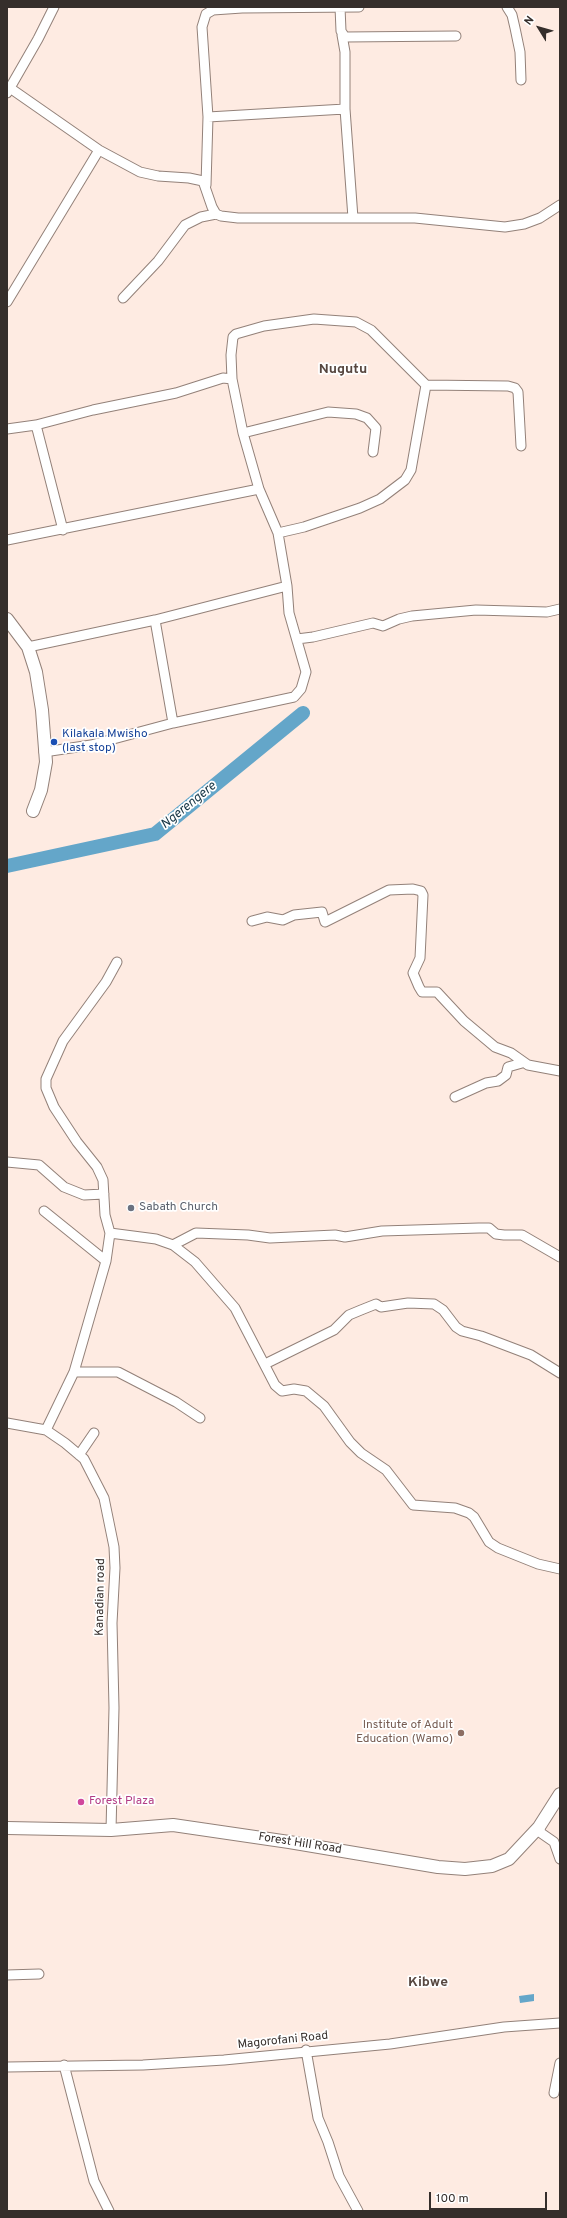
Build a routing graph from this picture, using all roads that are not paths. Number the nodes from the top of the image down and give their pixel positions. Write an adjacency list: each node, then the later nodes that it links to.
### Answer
1 (54, 7): 8 (street)
2 (340, 7): 3 (street); 5 (street); 10 (street)
3 (359, 7)
4 (507, 7): 7 (street)
5 (342, 35): 6 (street); 9 (street)
6 (456, 36)
7 (522, 80)
8 (10, 85): 11 (street)
9 (345, 109): 10 (street); 15 (street)
10 (208, 117): 12 (street)
11 (99, 150): 12 (street); 17 (street)
12 (206, 186): 14 (street)
13 (560, 204): 15 (street)
14 (216, 214): 15 (street); 16 (street)
15 (353, 218)
16 (123, 298)
17 (7, 302)
18 (232, 379): 19 (street); 20 (street); 22 (street)
19 (426, 385): 23 (street); 27 (street)
20 (36, 425): 21 (street); 26 (street)
21 (7, 429)
22 (243, 433): 24 (street); 25 (street)
23 (521, 446)
24 (373, 452)
25 (259, 489): 26 (street); 27 (street)
26 (63, 530): 28 (street)
27 (278, 533): 29 (street)
28 (7, 540)
29 (287, 586): 32 (street); 33 (street)
30 (560, 610): 33 (street)
31 (7, 619): 34 (street)
32 (155, 620): 34 (street); 35 (street)
33 (297, 639): 35 (street)
34 (28, 647): 36 (street)
35 (173, 723): 36 (street)
36 (44, 752): 37 (street)
37 (33, 811)
38 (252, 921): 40 (street)
39 (118, 962): 44 (street)
40 (522, 1063): 41 (street); 42 (street)
41 (560, 1071)
42 (455, 1097)
43 (7, 1162): 44 (street)
44 (104, 1194): 46 (street)
45 (44, 1211): 49 (street)
46 (110, 1234): 47 (street); 49 (street)
47 (173, 1245): 48 (street); 50 (street)
48 (560, 1257)
49 (106, 1261): 51 (street)
50 (265, 1364): 52 (street); 58 (street)
51 (74, 1372): 53 (street); 55 (street)
52 (560, 1373)
53 (200, 1418)
54 (7, 1423): 55 (street, Kanadian road)
55 (46, 1430): 57 (street, Kanadian road)
56 (94, 1433): 57 (street)
57 (79, 1455): 62 (street, Kanadian road)
58 (560, 1569)
59 (560, 1794): 60 (street, Forest Hill Road)
60 (539, 1826): 62 (street, Forest Hill Road); 63 (street)
61 (7, 1828): 62 (street, Forest Hill Road)
62 (110, 1830)
63 (560, 1859)
64 (39, 1974): 65 (street)
65 (7, 1975)
66 (560, 2023): 67 (street, Magorofani Road)
67 (306, 2050): 69 (street, Magorofani Road); 73 (street)
68 (560, 2063): 71 (street)
69 (64, 2065): 70 (street, Magorofani Road); 72 (street)
70 (7, 2067)
71 (554, 2093)
72 (109, 2211)
73 (358, 2211)

